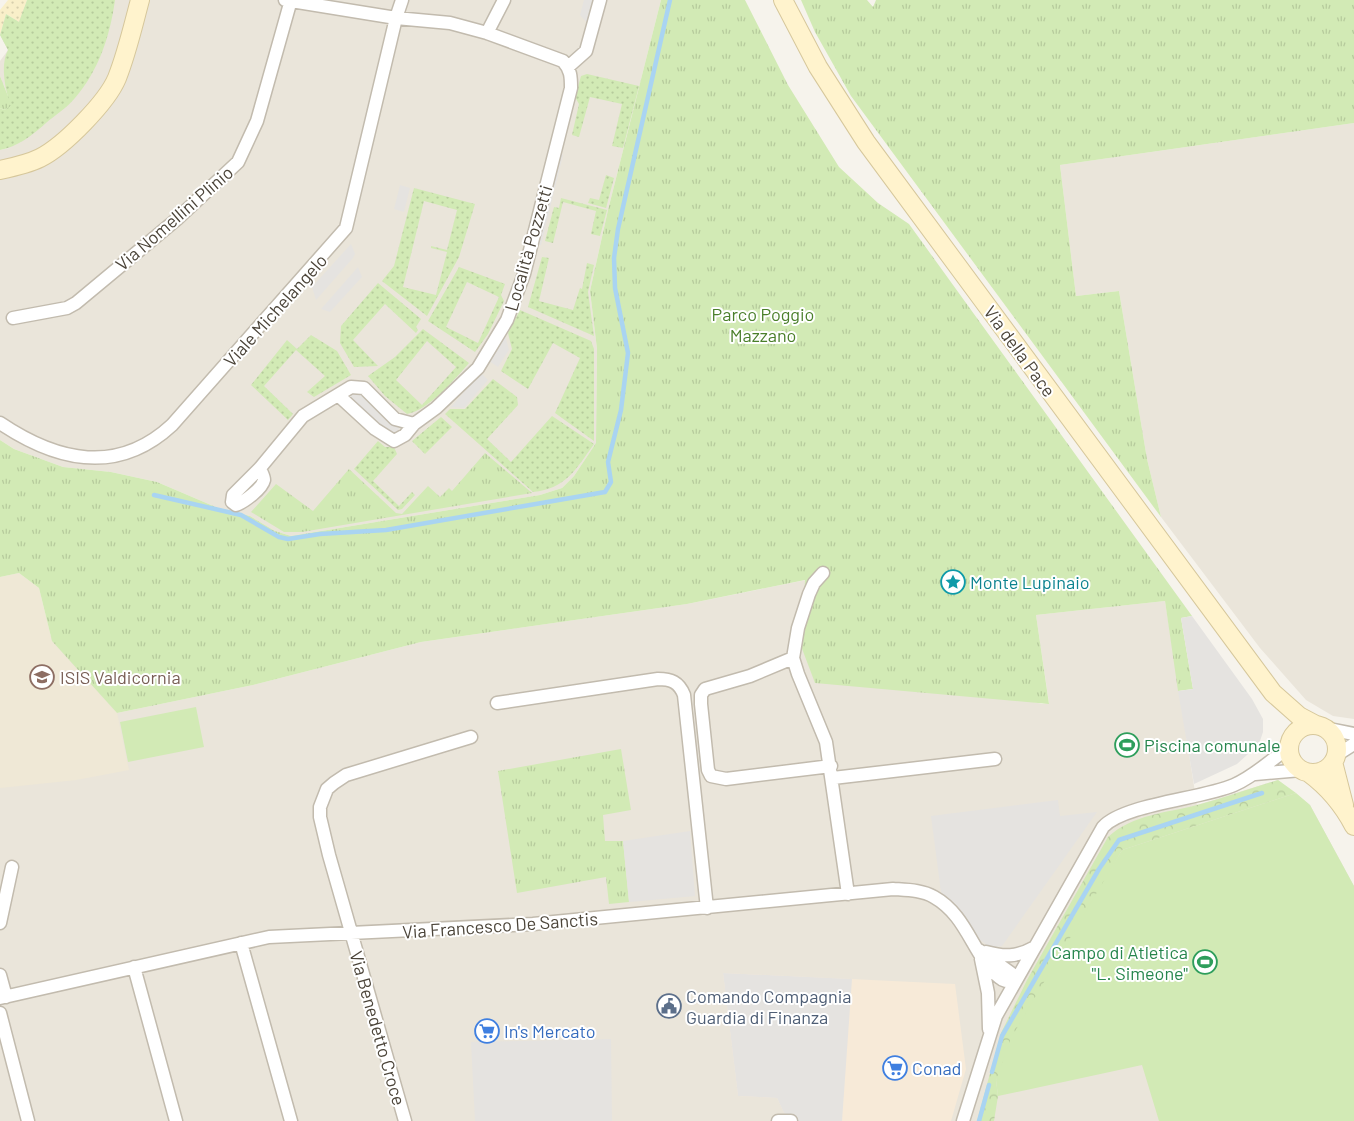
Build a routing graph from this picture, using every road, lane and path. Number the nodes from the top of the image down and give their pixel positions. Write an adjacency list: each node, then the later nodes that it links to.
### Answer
1 (140, 0): 10 (street)
2 (289, 0): 7 (street); 11 (street, Via Nomellini Plinio)
3 (402, 0): 7 (street, Viale Michelangelo)
4 (504, 0): 8 (street)
5 (600, 0): 9 (street)
6 (783, 0): 18 (street, Via della Pace)
7 (396, 18): 8 (street); 13 (street, Viale Michelangelo)
8 (487, 33): 9 (street)
9 (568, 67): 14 (street, Località Pozzetti)
10 (0, 170)
11 (13, 318)
12 (338, 394): 14 (street); 14 (street, Località Pozzetti); 15 (street)
13 (0, 423)
14 (414, 424)
15 (260, 468)
16 (823, 573): 17 (street)
17 (793, 658): 28 (street); 28 (street)
18 (1273, 693): 20 (street, Via della Pace); 24 (street, Via della Pace)
19 (497, 703): 34 (street)
20 (1320, 727): 21 (street); 24 (street); 26 (street)
21 (1354, 734)
22 (471, 737): 36 (street, Via Benedetto Croce)
23 (1354, 744): 26 (street)
24 (1289, 746): 27 (street); 29 (street)
25 (995, 759): 28 (street)
26 (1334, 759): 27 (street); 30 (street)
27 (1305, 771): 29 (street); 30 (street)
28 (832, 772): 33 (street)
29 (1255, 774): 38 (street)
30 (1344, 808): 31 (street)
31 (1354, 826)
32 (12, 867): 35 (street)
33 (848, 894): 34 (street, Via Francesco De Sanctis); 39 (street, Via Francesco De Sanctis)
34 (707, 908): 36 (street, Via Francesco De Sanctis)
35 (0, 923)
36 (352, 935): 37 (street, Via Francesco De Sanctis); 49 (street, Via Benedetto Croce)
37 (241, 943): 40 (street, Via Francesco De Sanctis); 48 (street)
38 (1033, 948): 39 (street); 42 (street)
39 (978, 950): 42 (street, Via Francesco De Sanctis); 45 (street, Via Francesco De Sanctis)
40 (134, 968): 43 (street, Via Francesco De Sanctis); 47 (street)
41 (0, 975): 43 (street)
42 (1014, 982): 45 (street)
43 (3, 997)
44 (0, 1013): 46 (street)
45 (988, 1038): 52 (street)
46 (28, 1121)
47 (176, 1121)
48 (291, 1121)
49 (405, 1121)
50 (778, 1121): 51 (street)
51 (791, 1121)
52 (963, 1121)

